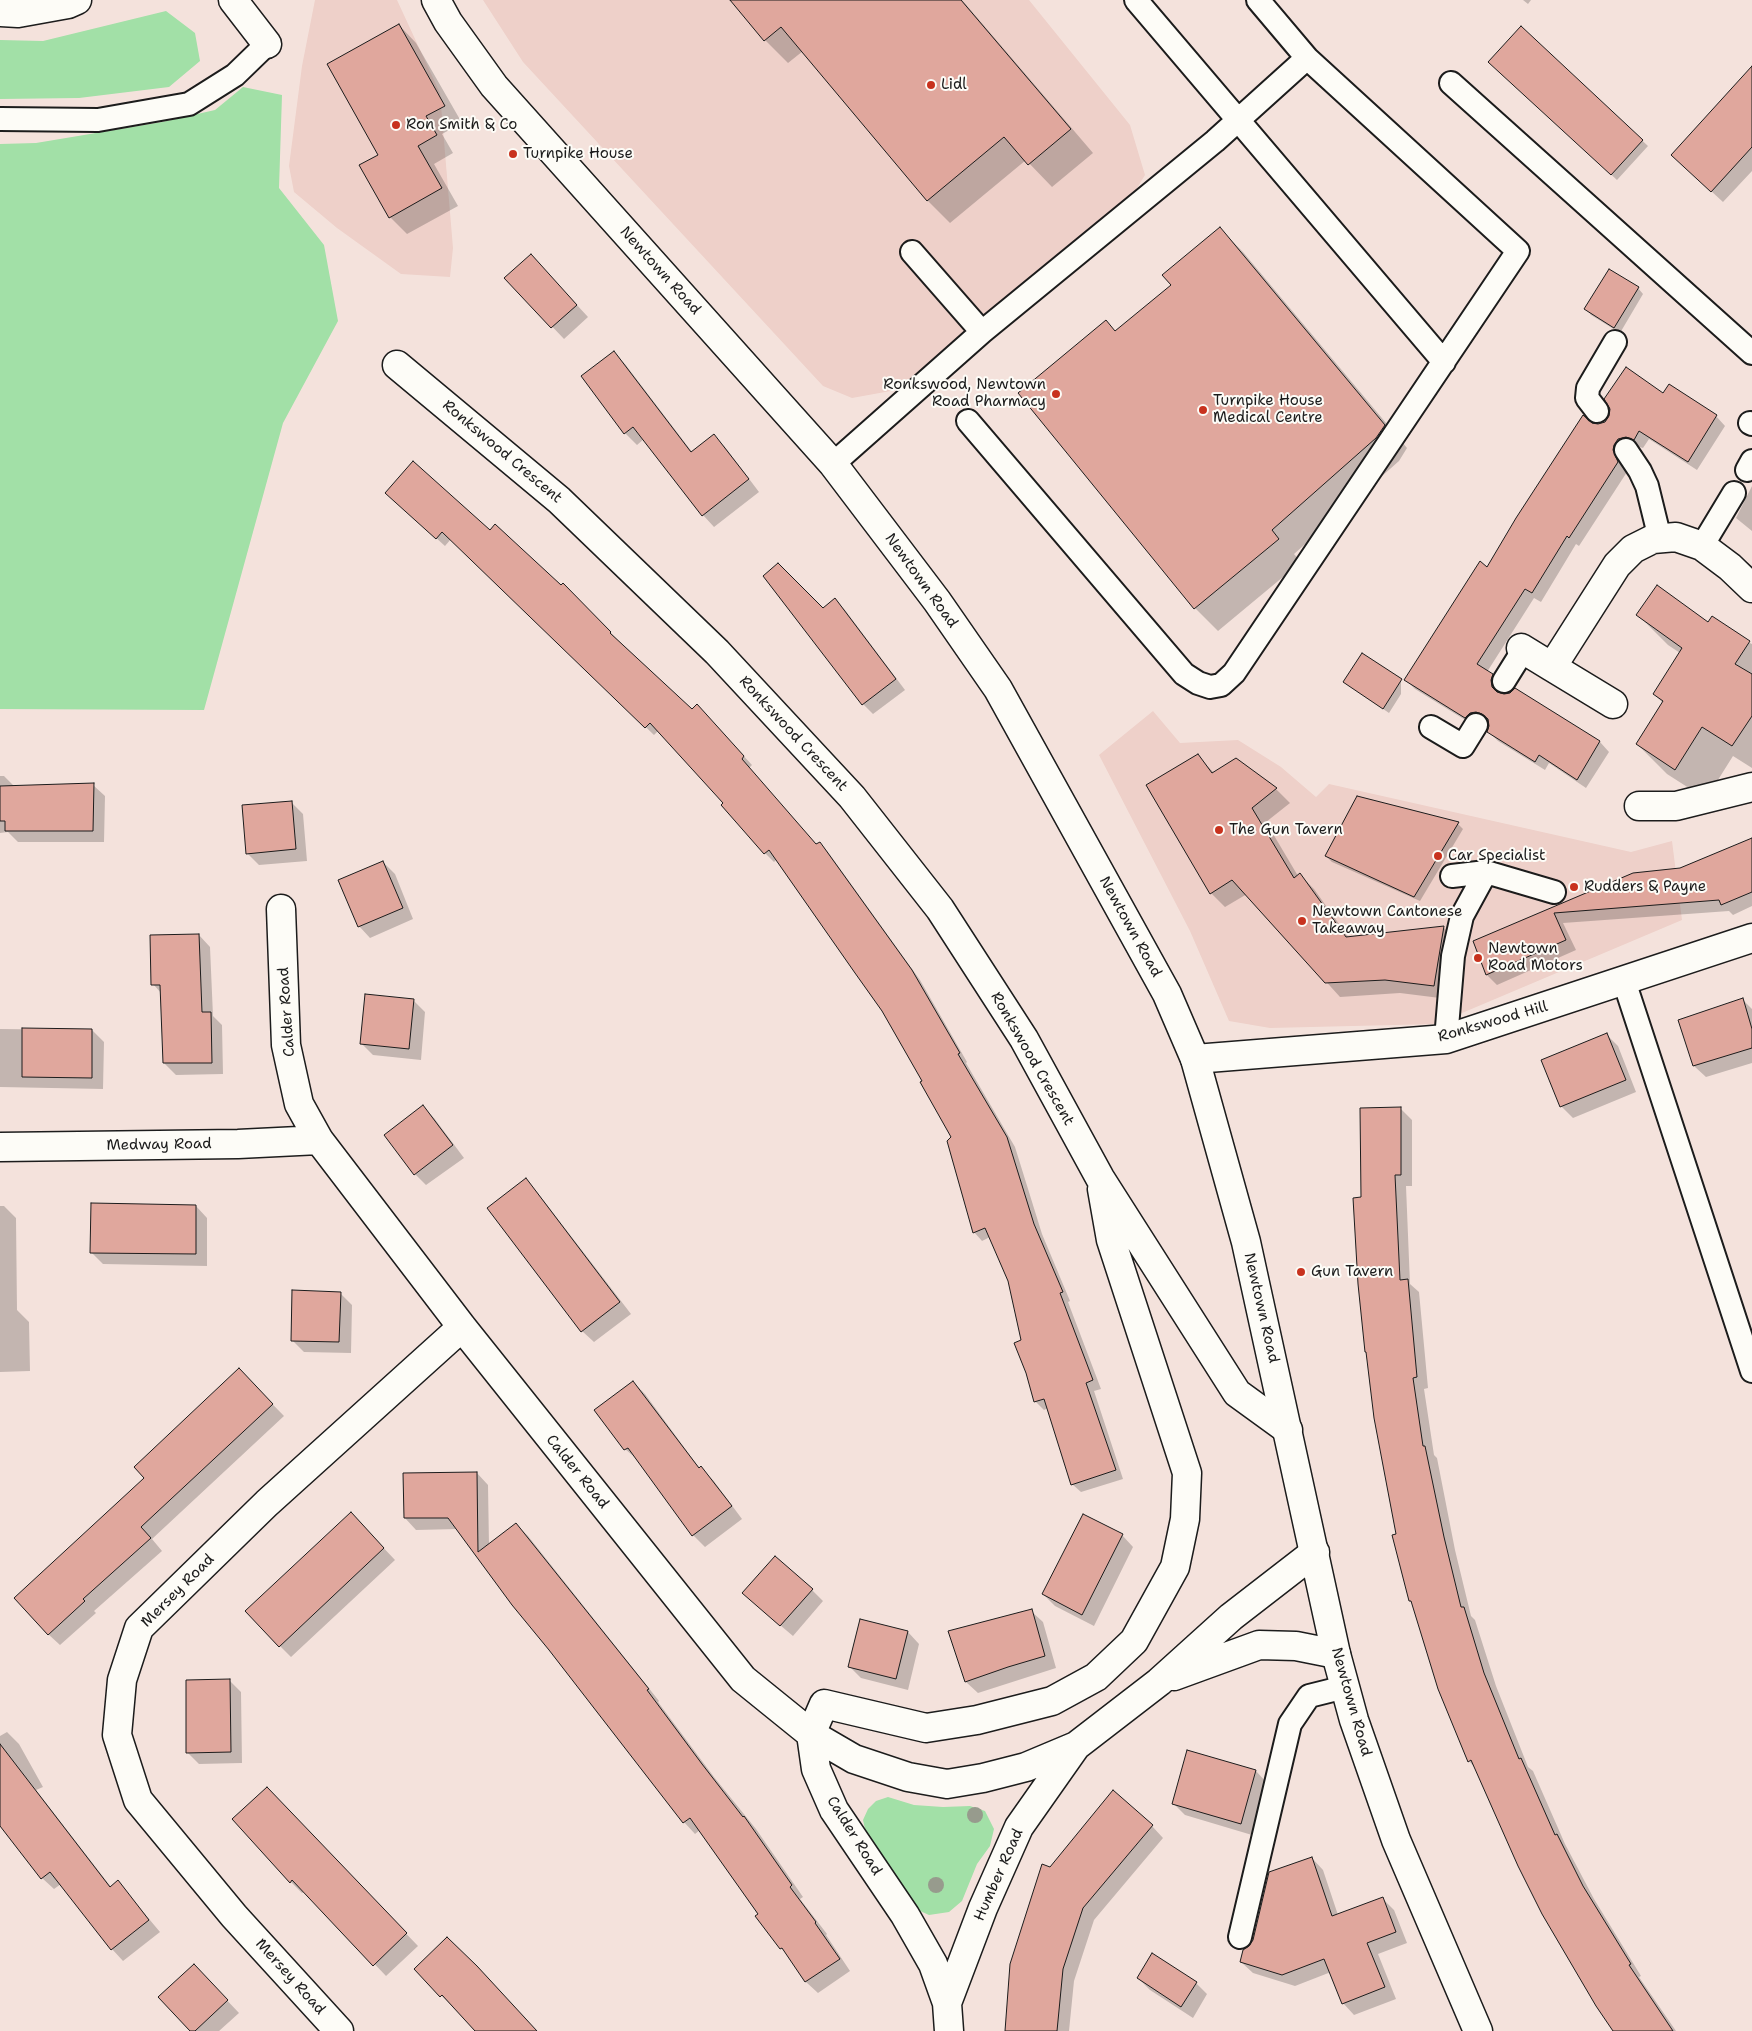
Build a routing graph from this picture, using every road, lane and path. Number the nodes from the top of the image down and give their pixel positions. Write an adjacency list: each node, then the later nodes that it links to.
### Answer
1 (77, 0): 6 (street)
2 (234, 0): 7 (street)
3 (436, 0): 21 (street, Newtown Road)
4 (1136, 0): 11 (lane)
5 (1258, 0): 8 (lane)
6 (0, 12)
7 (267, 44): 10 (lane)
8 (1307, 58): 11 (lane); 16 (lane)
9 (1451, 83): 15 (lane)
10 (0, 120)
11 (1238, 120): 13 (lane); 16 (lane)
12 (912, 252): 13 (lane)
13 (982, 332): 21 (lane)
14 (1615, 342): 18 (lane)
15 (1752, 353)
16 (1444, 362): 19 (lane)
17 (397, 364): 44 (street, Ronkswood Crescent)
18 (1597, 411)
19 (968, 421)
20 (1626, 450): 23 (lane)
21 (833, 464): 41 (street, Newtown Road)
22 (1734, 493): 24 (lane)
23 (1660, 538): 24 (street); 27 (street)
24 (1702, 546): 25 (street)
25 (1752, 588)
26 (1523, 649): 27 (street); 28 (lane)
27 (1552, 667): 29 (street)
28 (1504, 681)
29 (1613, 704)
30 (1476, 725): 31 (lane)
31 (1430, 727)
32 (1752, 787): 33 (street)
33 (1639, 806)
34 (1486, 872): 35 (lane); 36 (lane); 40 (lane)
35 (1452, 876)
36 (1554, 892)
37 (281, 910): 42 (street, Calder Road)
38 (1752, 938): 39 (street, Ronkswood Hill)
39 (1624, 981): 40 (street, Ronkswood Hill); 46 (lane)
40 (1446, 1039): 41 (street, Ronkswood Hill)
41 (1195, 1059): 47 (street, Newtown Road)
42 (318, 1140): 43 (street, Medway Road); 45 (street, Calder Road)
43 (0, 1147)
44 (1100, 1178): 47 (street, Ronkswood Crescent); 52 (street, Ronkswood Crescent)
45 (462, 1326): 52 (street, Calder Road); 56 (street, Mersey Road)
46 (1752, 1371)
47 (1288, 1430): 48 (street, Newtown Road)
48 (1315, 1552): 49 (street, Newtown Road); 50 (street, Humber Road)
49 (1336, 1654): 50 (street, Humber Road); 51 (street, Newtown Road)
50 (1158, 1682): 53 (street, Humber Road)
51 (1345, 1687): 54 (lane); 58 (street, Newtown Road)
52 (811, 1734): 53 (street); 55 (street, Calder Road)
53 (1076, 1746): 55 (street, Humber Road)
54 (1240, 1937)
55 (947, 2003): 57 (street, Humber Road)
56 (339, 2031)
57 (949, 2031)
58 (1478, 2031)

